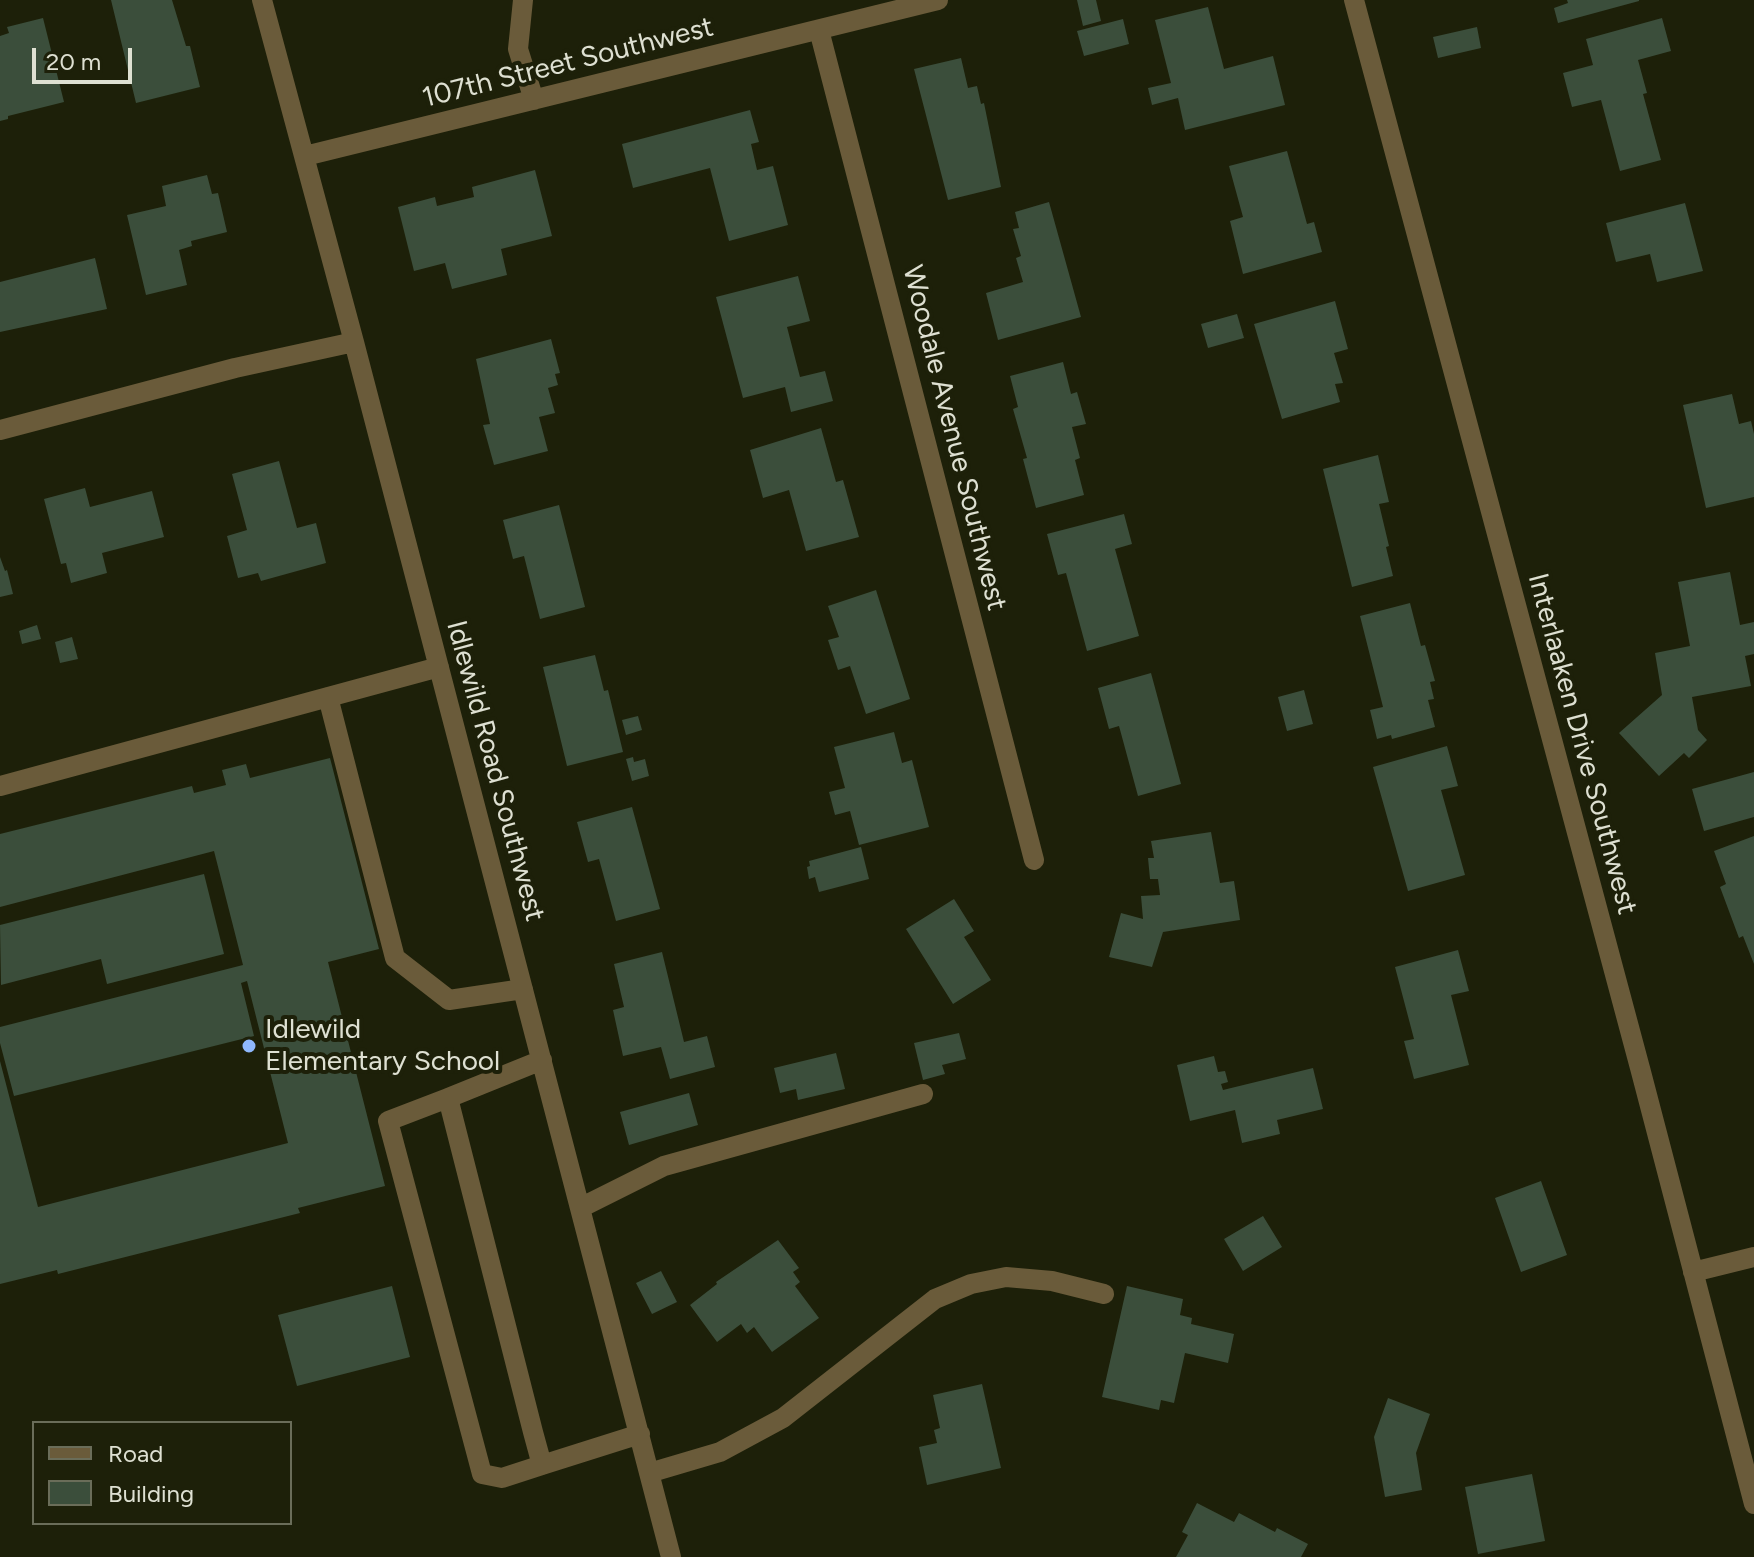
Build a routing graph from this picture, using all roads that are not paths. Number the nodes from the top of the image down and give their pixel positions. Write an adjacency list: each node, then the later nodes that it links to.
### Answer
1 (262, 0): 7 (street, Idlewild Road Southwest)
2 (523, 0): 6 (street)
3 (938, 0): 5 (street, 107th Street Southwest)
4 (1354, 0): 20 (street, Interlaaken Drive Southwest)
5 (819, 30): 6 (street, 107th Street Southwest); 13 (street, Woodale Avenue Southwest)
6 (534, 100): 7 (street, 107th Street Southwest)
7 (305, 156): 8 (street, Idlewild Road Southwest)
8 (354, 342): 9 (street); 10 (street, Idlewild Road Southwest)
9 (0, 430)
10 (439, 667): 11 (street); 14 (street, Idlewild Road Southwest)
11 (328, 697): 12 (street); 14 (street)
12 (0, 786)
13 (1034, 860)
14 (523, 989): 15 (street, Idlewild Road Southwest)
15 (542, 1060): 17 (street); 18 (street, Idlewild Road Southwest)
16 (923, 1094): 18 (street)
17 (448, 1098): 23 (street); 23 (street)
18 (580, 1208): 22 (street, Idlewild Road Southwest)
19 (1754, 1257): 20 (street)
20 (1693, 1272): 25 (street, Interlaaken Drive Southwest)
21 (1104, 1294): 24 (street)
22 (640, 1434): 23 (street); 24 (street, Idlewild Road Southwest)
23 (542, 1465)
24 (649, 1473): 26 (street, Idlewild Road Southwest)
25 (1754, 1504)
26 (671, 1557)

